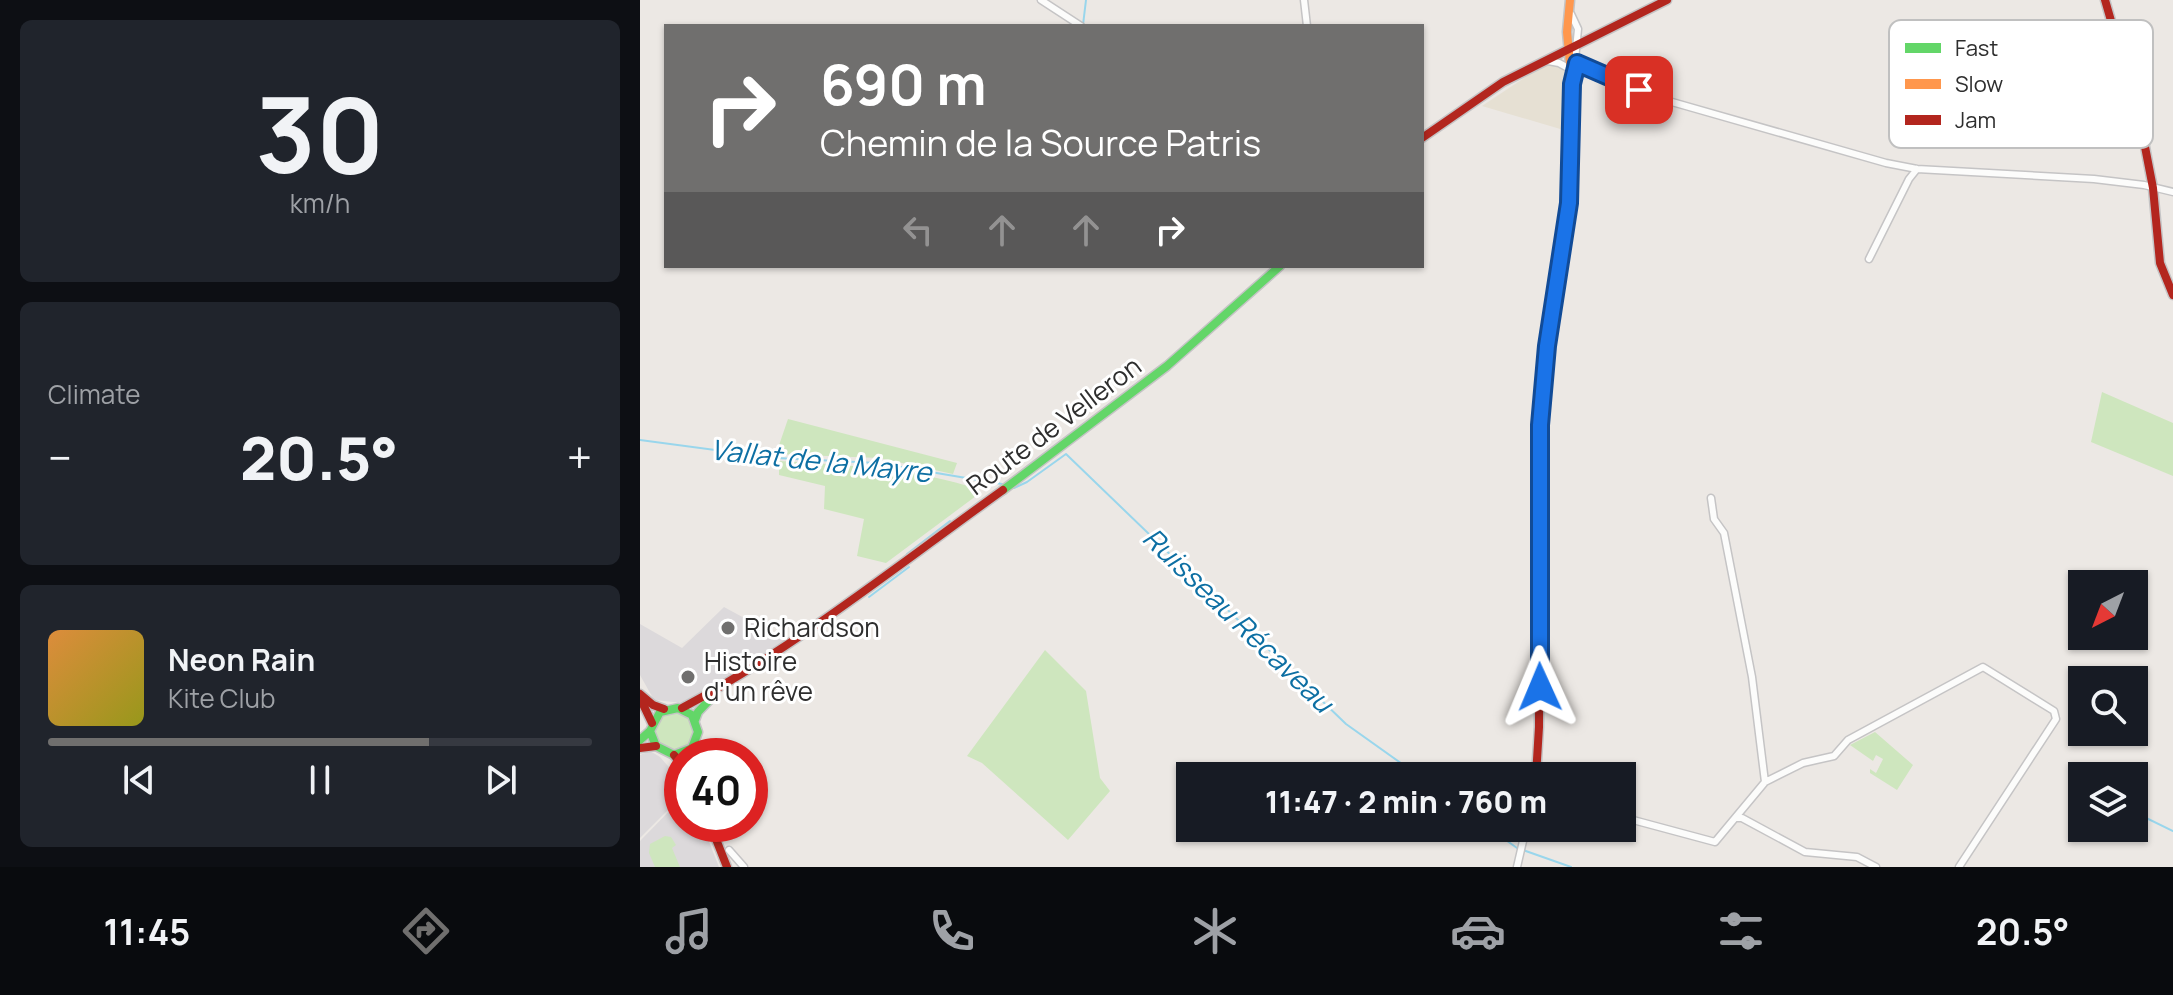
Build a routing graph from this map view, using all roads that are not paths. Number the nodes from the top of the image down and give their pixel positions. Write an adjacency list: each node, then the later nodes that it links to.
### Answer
1 (1041, 0): 7 (street)
2 (1304, 0): 8 (street)
3 (1667, 0): 10 (main road)
4 (2105, 0): 6 (main road)
5 (1570, 4): 9 (street); 12 (main road)
6 (2111, 20)
7 (1078, 24)
8 (1307, 24)
9 (1578, 29): 10 (street); 11 (street)
10 (1595, 37): 11 (main road)
11 (1578, 44): 12 (main road); 14 (street)
12 (1569, 48): 13 (main road); 14 (main road)
13 (1540, 62): 14 (street); 15 (main road)
14 (1572, 66): 17 (street); 35 (main road)
15 (1424, 137)
16 (2145, 148): 18 (main road)
17 (1917, 169): 18 (street); 20 (street)
18 (2153, 188): 19 (street); 22 (main road)
19 (2173, 192)
20 (1869, 259)
21 (1278, 268): 24 (main road, Route de Velleron)
22 (2173, 295)
23 (1711, 498): 36 (street)
24 (723, 686): 26 (main road, Route de Velleron); 28 (main road, Route de Velleron)
25 (640, 696): 27 (main road); 29 (main road)
26 (682, 708): 27 (main road); 28 (main road)
27 (664, 709): 29 (main road)
28 (695, 720): 30 (main road)
29 (651, 727): 31 (main road); 32 (main road)
30 (697, 738)
31 (640, 740)
32 (656, 746): 33 (main road); 34 (main road)
33 (640, 748)
34 (664, 750)
35 (1537, 762)
36 (1765, 782): 37 (street); 46 (street)
37 (1735, 818): 38 (street); 45 (street)
38 (1636, 821)
39 (717, 842): 42 (main road)
40 (1523, 842): 44 (street)
41 (729, 850): 43 (street)
42 (727, 867)
43 (744, 867)
44 (1517, 867)
45 (1876, 867)
46 (1959, 867)

